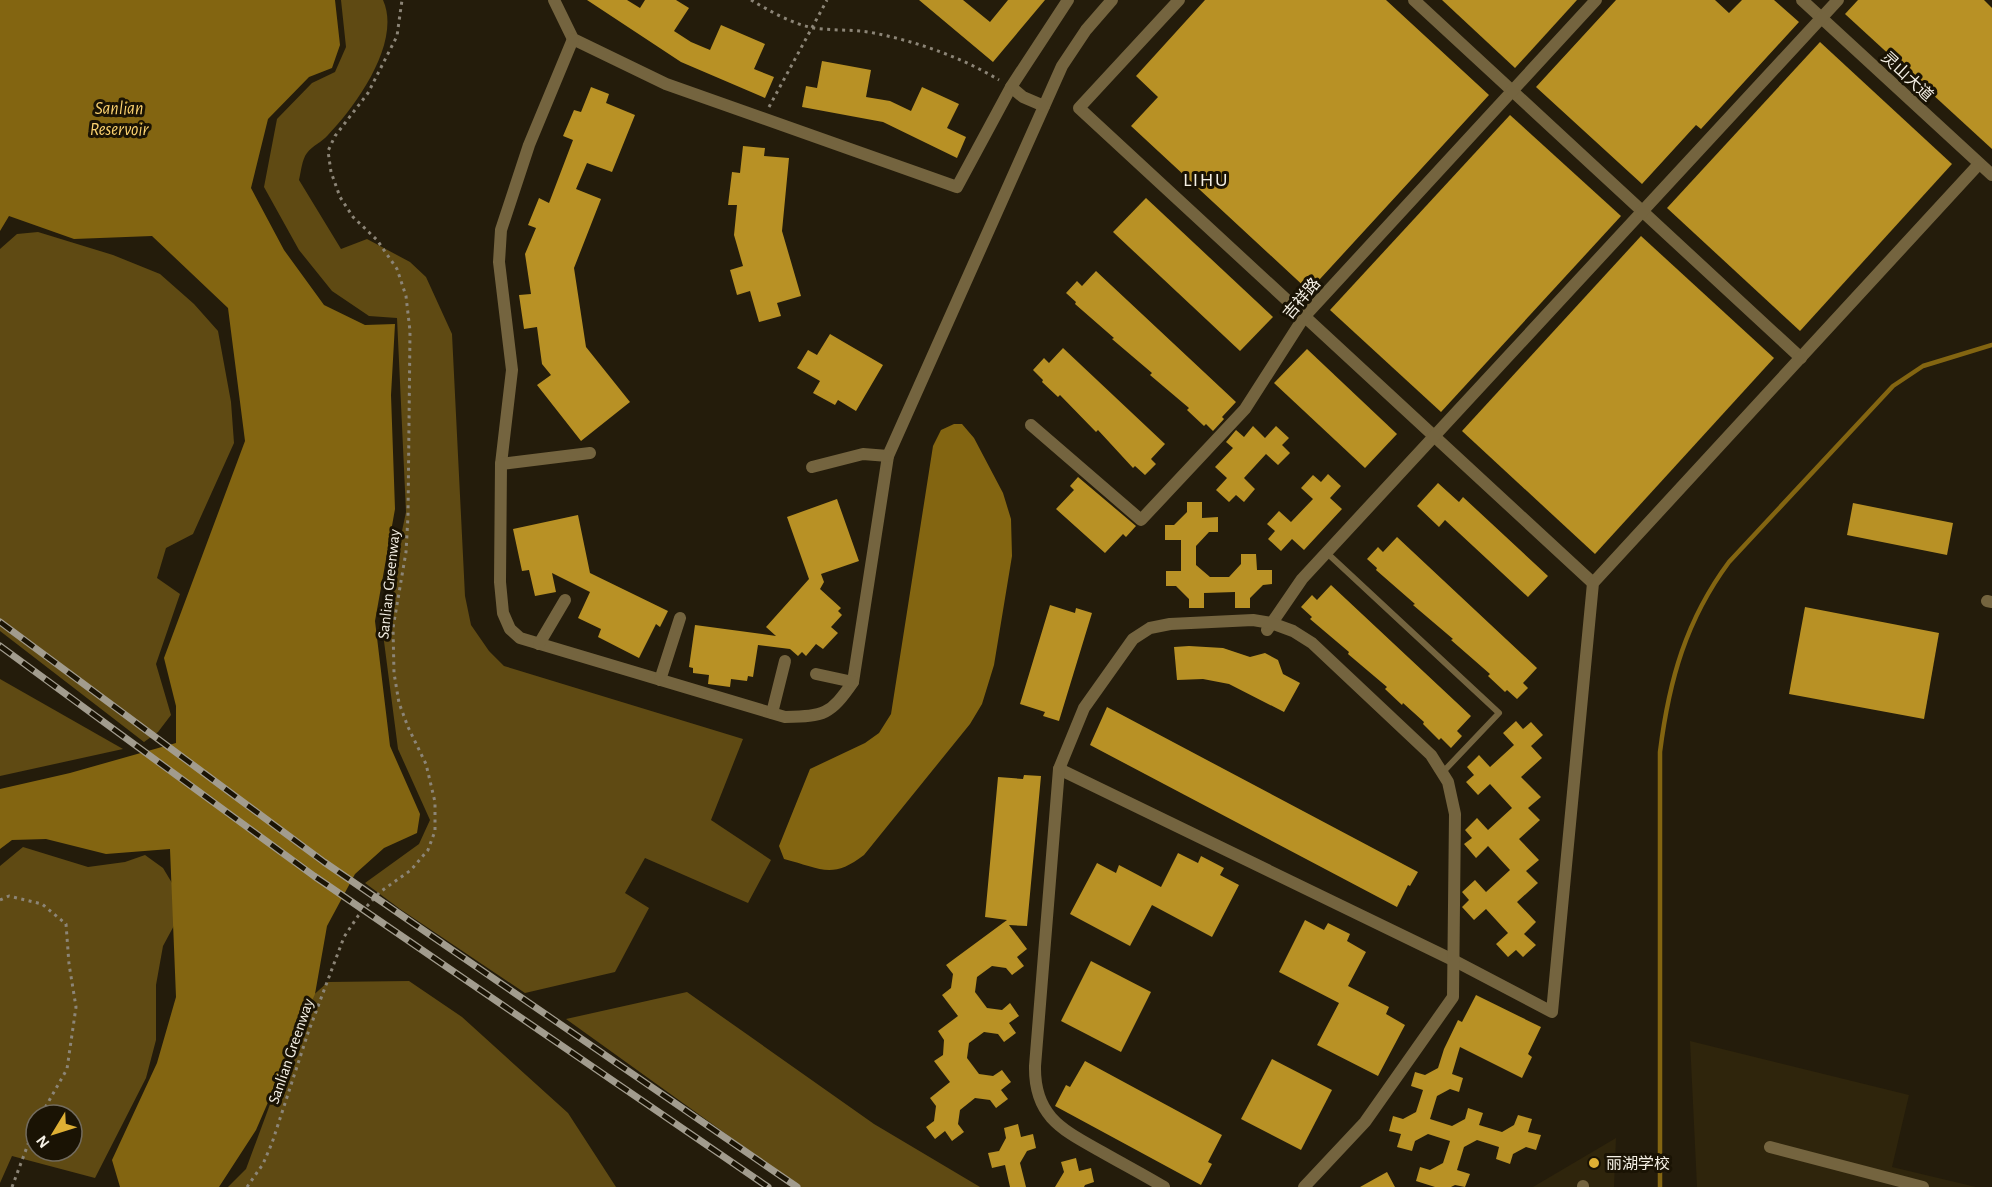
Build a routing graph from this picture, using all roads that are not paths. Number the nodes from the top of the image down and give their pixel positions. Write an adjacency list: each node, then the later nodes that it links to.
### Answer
1 (554, 0): 10 (street)
2 (1068, 0): 11 (street)
3 (1112, 0): 13 (street)
4 (1179, 0): 17 (street)
5 (1414, 0): 12 (street)
6 (1596, 0): 12 (street, 吉祥路)
7 (1802, 0): 9 (street, 灵山大道)
8 (1838, 0): 9 (street)
9 (1822, 18): 14 (street, 灵山大道); 16 (street)
10 (573, 39): 11 (street); 23 (street)
11 (1011, 87): 13 (street)
12 (1512, 91): 16 (street); 17 (street, 吉祥路)
13 (1044, 106): 22 (street)
14 (1979, 164): 15 (street, 灵山大道); 18 (street)
15 (1992, 175)
16 (1644, 212): 18 (street); 20 (street)
17 (1304, 317): 19 (street, 吉祥路); 20 (street)
18 (1801, 358): 26 (street)
19 (1031, 425)
20 (1435, 437): 25 (street); 26 (street)
21 (590, 453): 23 (street)
22 (888, 456): 24 (street); 34 (street)
23 (501, 464): 30 (street)
24 (812, 467)
25 (1327, 552): 29 (street); 37 (lane)
26 (1593, 584): 38 (street)
27 (565, 600): 30 (street)
28 (680, 618): 33 (street)
29 (1269, 627): 36 (street); 37 (street)
30 (539, 644): 33 (street)
31 (785, 661): 35 (street)
32 (816, 674): 34 (street)
33 (660, 680): 35 (street)
34 (853, 682): 35 (street)
35 (772, 713)
36 (1059, 769): 38 (street); 40 (street)
37 (1443, 772): 38 (street)
38 (1455, 962): 41 (street)
39 (1770, 1147): 42 (street)
40 (1164, 1187)
41 (1304, 1187)
42 (1923, 1187)

